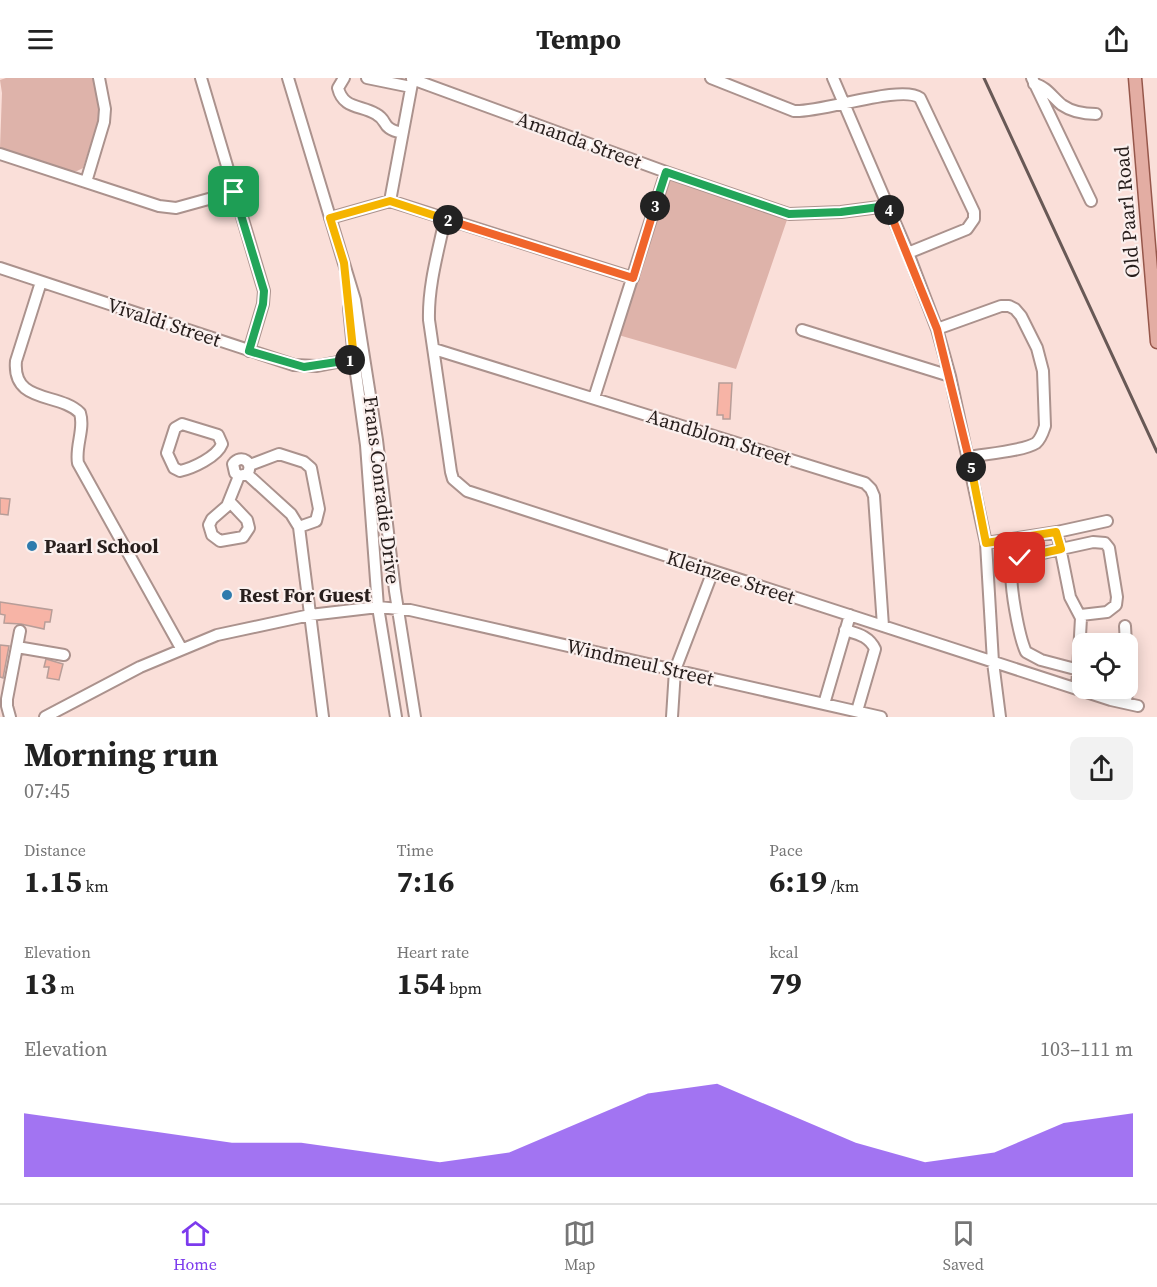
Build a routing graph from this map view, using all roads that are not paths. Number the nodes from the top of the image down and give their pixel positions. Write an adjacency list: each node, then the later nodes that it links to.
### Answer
1 (99, 78): 16 (street)
2 (201, 78): 17 (street)
3 (288, 78): 21 (street, Frans Conradie Drive)
4 (344, 78): 13 (street)
5 (367, 78): 9 (street, Amanda Street)
6 (711, 78): 11 (street)
7 (833, 78): 11 (street)
8 (1136, 78): 29 (main road, Old Paarl Road)
9 (412, 81): 13 (street); 15 (street, Amanda Street)
10 (1033, 81): 12 (street); 19 (street)
11 (844, 103): 20 (street); 23 (street)
12 (1096, 114)
13 (402, 133): 18 (street)
14 (0, 154): 16 (street)
15 (666, 172): 20 (street, Amanda Street); 25 (street)
16 (86, 182): 17 (street)
17 (234, 192): 31 (street)
18 (390, 201): 21 (street); 22 (street)
19 (1091, 201)
20 (887, 206): 23 (street)
21 (330, 218): 32 (street, Frans Conradie Drive)
22 (445, 219): 25 (street); 30 (street, Kleinzee Street)
23 (908, 253): 27 (street)
24 (0, 268): 26 (street, Vivaldi Street)
25 (633, 278): 34 (street)
26 (41, 282): 31 (street, Vivaldi Street); 57 (street)
27 (937, 329): 33 (street); 36 (street)
28 (802, 330): 33 (street)
29 (1157, 342)
30 (434, 349): 34 (street, Aandblom Street); 44 (street, Kleinzee Street)
31 (249, 351): 32 (street, Vivaldi Street)
32 (359, 358): 45 (street, Frans Conradie Drive); 46 (street, Frans Conradie Drive)
33 (950, 376): 36 (street)
34 (594, 398): 50 (street, Aandblom Street)
35 (219, 451): 35 (street); 37 (street)
36 (969, 457): 42 (street)
37 (245, 472): 38 (street); 40 (street); 40 (street)
38 (230, 502)
39 (1107, 521): 41 (street)
40 (299, 527): 47 (street)
41 (1056, 532): 42 (street); 43 (street)
42 (986, 543): 59 (street)
43 (1061, 549): 49 (street); 49 (street); 60 (street)
44 (713, 571): 48 (street, Kleinzee Street); 61 (street)
45 (378, 607): 46 (street, Windmeul Street); 47 (street, Windmeul Street); 72 (street, Frans Conradie Drive)
46 (398, 608): 61 (street, Windmeul Street); 73 (street, Frans Conradie Drive)
47 (310, 615): 57 (street, Windmeul Street); 71 (street)
48 (850, 615): 50 (street, Kleinzee Street); 52 (street)
49 (1081, 615): 54 (street)
50 (883, 626): 59 (street, Kleinzee Street)
51 (1125, 626): 55 (street)
52 (845, 630): 66 (street); 68 (street)
53 (20, 631): 56 (street)
54 (1082, 633)
55 (1125, 633)
56 (17, 647): 58 (street); 69 (street)
57 (181, 648): 70 (street, Windmeul Street)
58 (64, 655)
59 (993, 662): 62 (street, Kleinzee Street); 76 (street)
60 (1072, 668)
61 (675, 670): 66 (street, Windmeul Street); 74 (street)
62 (1072, 687)
63 (1111, 699): 65 (street, Kleinzee Street)
64 (1126, 699): 65 (street)
65 (1125, 703): 67 (street, Kleinzee Street)
66 (824, 704): 68 (street, Windmeul Street)
67 (1138, 706)
68 (857, 711): 75 (street, Windmeul Street)
69 (10, 717)
70 (45, 717)
71 (323, 717)
72 (396, 717)
73 (415, 717)
74 (672, 717)
75 (881, 717)
76 (1000, 717)

